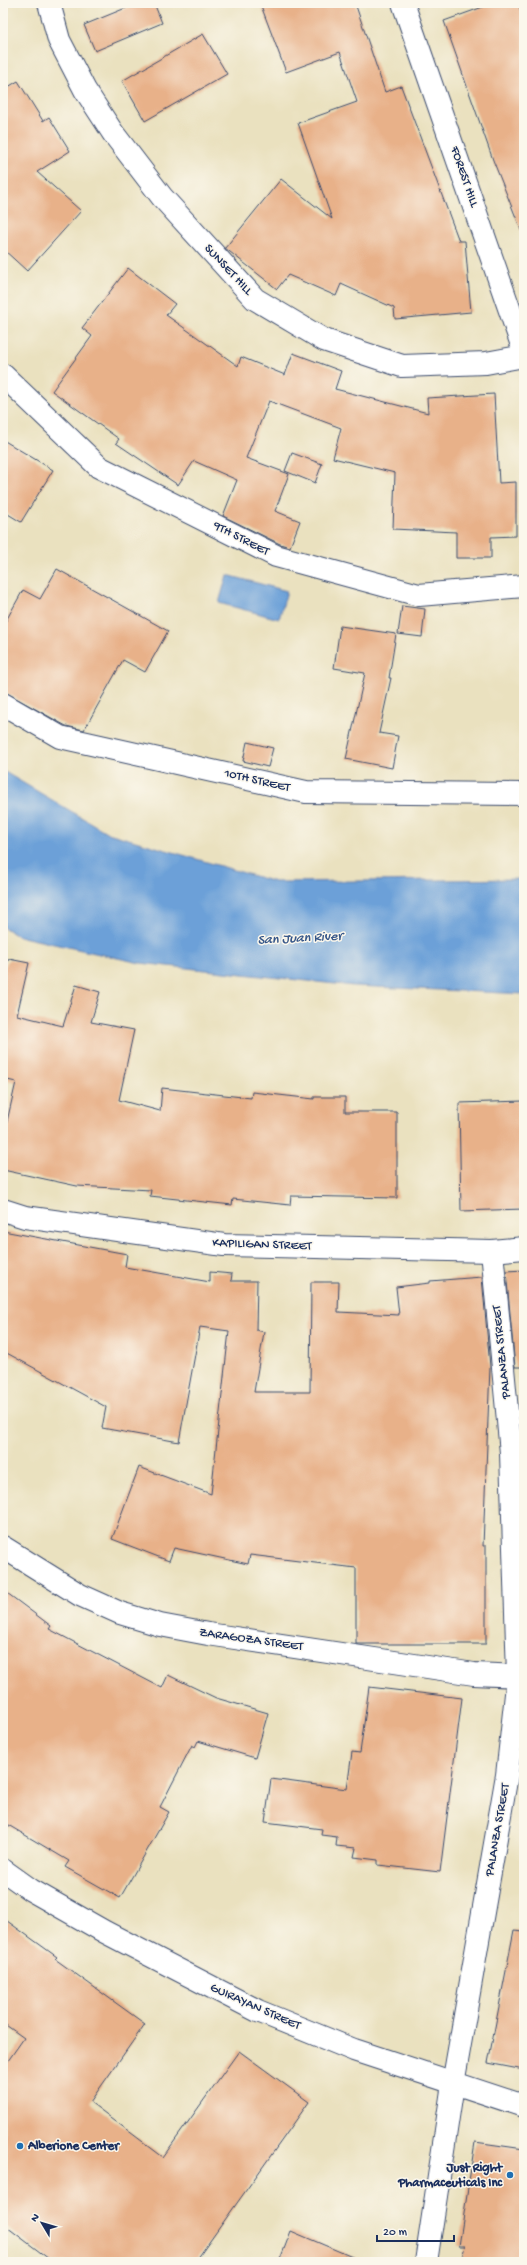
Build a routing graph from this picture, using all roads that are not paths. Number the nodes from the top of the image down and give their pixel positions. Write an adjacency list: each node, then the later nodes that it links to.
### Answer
1 (49, 3): 4 (street, SUNSET HILL)
2 (403, 3): 3 (street, FOREST HILL)
3 (524, 351)
4 (524, 356)
5 (3, 375): 6 (street, 9TH STREET)
6 (524, 586)
7 (3, 704): 8 (street, 10TH STREET)
8 (524, 794)
9 (3, 1210): 11 (street, KAPILIGAN STREET)
10 (524, 1248): 11 (street, KAPILIGAN STREET)
11 (492, 1251): 13 (street, PALANZA STREET)
12 (3, 1546): 13 (street, ZARAGOZA STREET)
13 (518, 1676): 15 (street, PALANZA STREET)
14 (3, 1870): 15 (street, GUIRAYAN STREET)
15 (453, 2084): 16 (street, GUIRAYAN STREET); 17 (street, PALANZA STREET)
16 (524, 2106)
17 (426, 2262)

